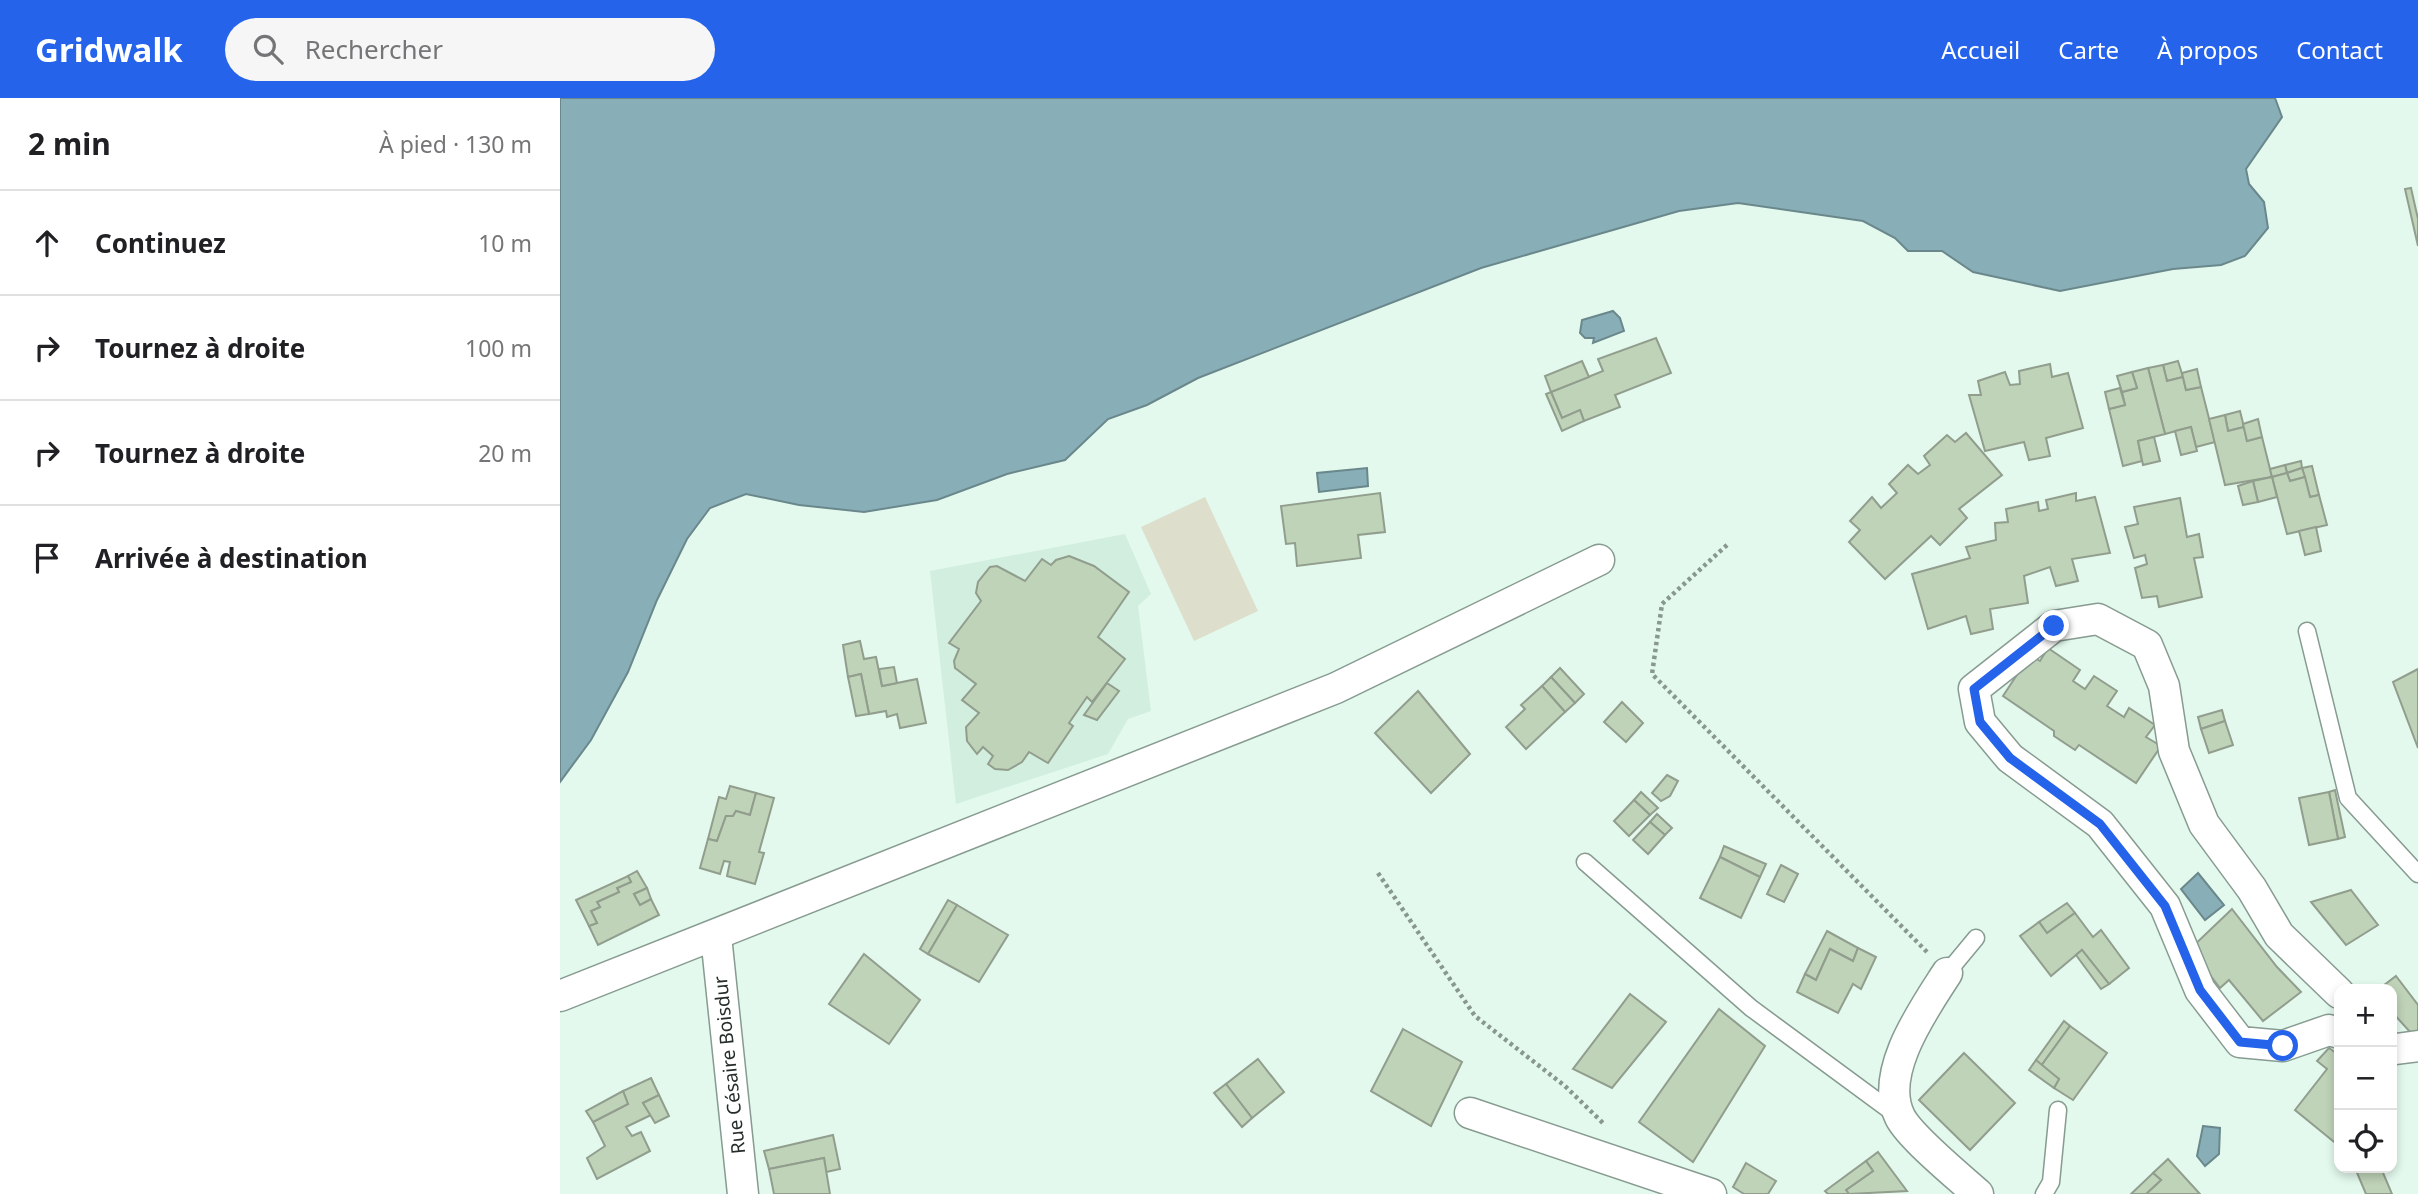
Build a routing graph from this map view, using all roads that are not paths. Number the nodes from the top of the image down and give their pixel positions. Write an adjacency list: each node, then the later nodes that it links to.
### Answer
1 (1599, 560): 5 (street)
2 (2307, 631): 4 (lane)
3 (1585, 862): 13 (lane)
4 (2418, 874)
5 (716, 936): 9 (street); 14 (street, Rue Césaire Boisdur)
6 (1976, 938): 7 (lane)
7 (1947, 973): 13 (street)
8 (2334, 988): 10 (street)
9 (560, 996)
10 (2334, 1032)
11 (2058, 1110): 17 (lane)
12 (1470, 1113): 15 (street)
13 (1900, 1118): 16 (street)
14 (743, 1194)
15 (1711, 1194)
16 (1978, 1194)
17 (2044, 1194)

